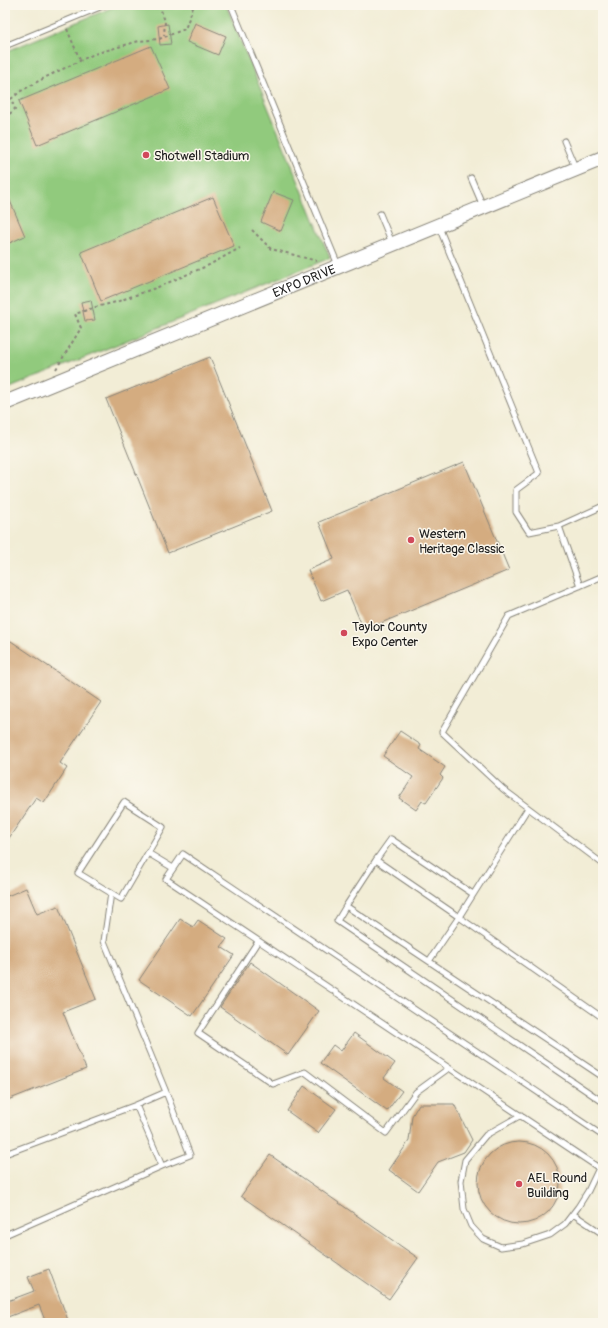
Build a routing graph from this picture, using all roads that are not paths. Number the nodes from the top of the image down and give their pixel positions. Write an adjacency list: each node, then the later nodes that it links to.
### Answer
1 (105, 5): 3 (lane)
2 (231, 5): 12 (lane)
3 (5, 46)
4 (564, 140): 6 (lane)
5 (603, 158): 6 (street, EXPO DRIVE)
6 (576, 169): 8 (street, EXPO DRIVE)
7 (471, 178): 8 (lane)
8 (484, 207): 10 (street, EXPO DRIVE)
9 (380, 214): 11 (lane)
10 (438, 226): 11 (street, EXPO DRIVE); 15 (lane)
11 (392, 245): 12 (street, EXPO DRIVE)
12 (339, 267): 13 (street, EXPO DRIVE)
13 (5, 403)
14 (603, 506): 15 (lane)
15 (559, 526): 17 (lane)
16 (603, 576): 17 (lane)
17 (580, 586): 18 (lane)
18 (528, 808): 21 (lane); 24 (lane)
19 (148, 853): 22 (lane); 23 (lane); 23 (lane)
20 (376, 860): 24 (lane); 25 (lane); 26 (lane)
21 (603, 864)
22 (174, 868): 27 (lane); 36 (lane)
23 (111, 893): 32 (lane)
24 (473, 894): 26 (lane)
25 (346, 906): 28 (lane); 33 (lane)
26 (459, 917): 28 (lane); 29 (lane)
27 (258, 941): 30 (lane); 30 (lane)
28 (429, 961): 31 (lane)
29 (603, 1018)
30 (449, 1068): 35 (lane)
31 (603, 1077)
32 (166, 1092): 34 (lane); 38 (lane)
33 (603, 1102)
34 (136, 1105): 37 (lane); 38 (lane)
35 (521, 1115): 39 (lane); 40 (lane)
36 (603, 1136)
37 (5, 1154)
38 (162, 1166): 42 (lane)
39 (601, 1168): 40 (lane)
40 (573, 1214): 41 (lane)
41 (603, 1234)
42 (5, 1235)

